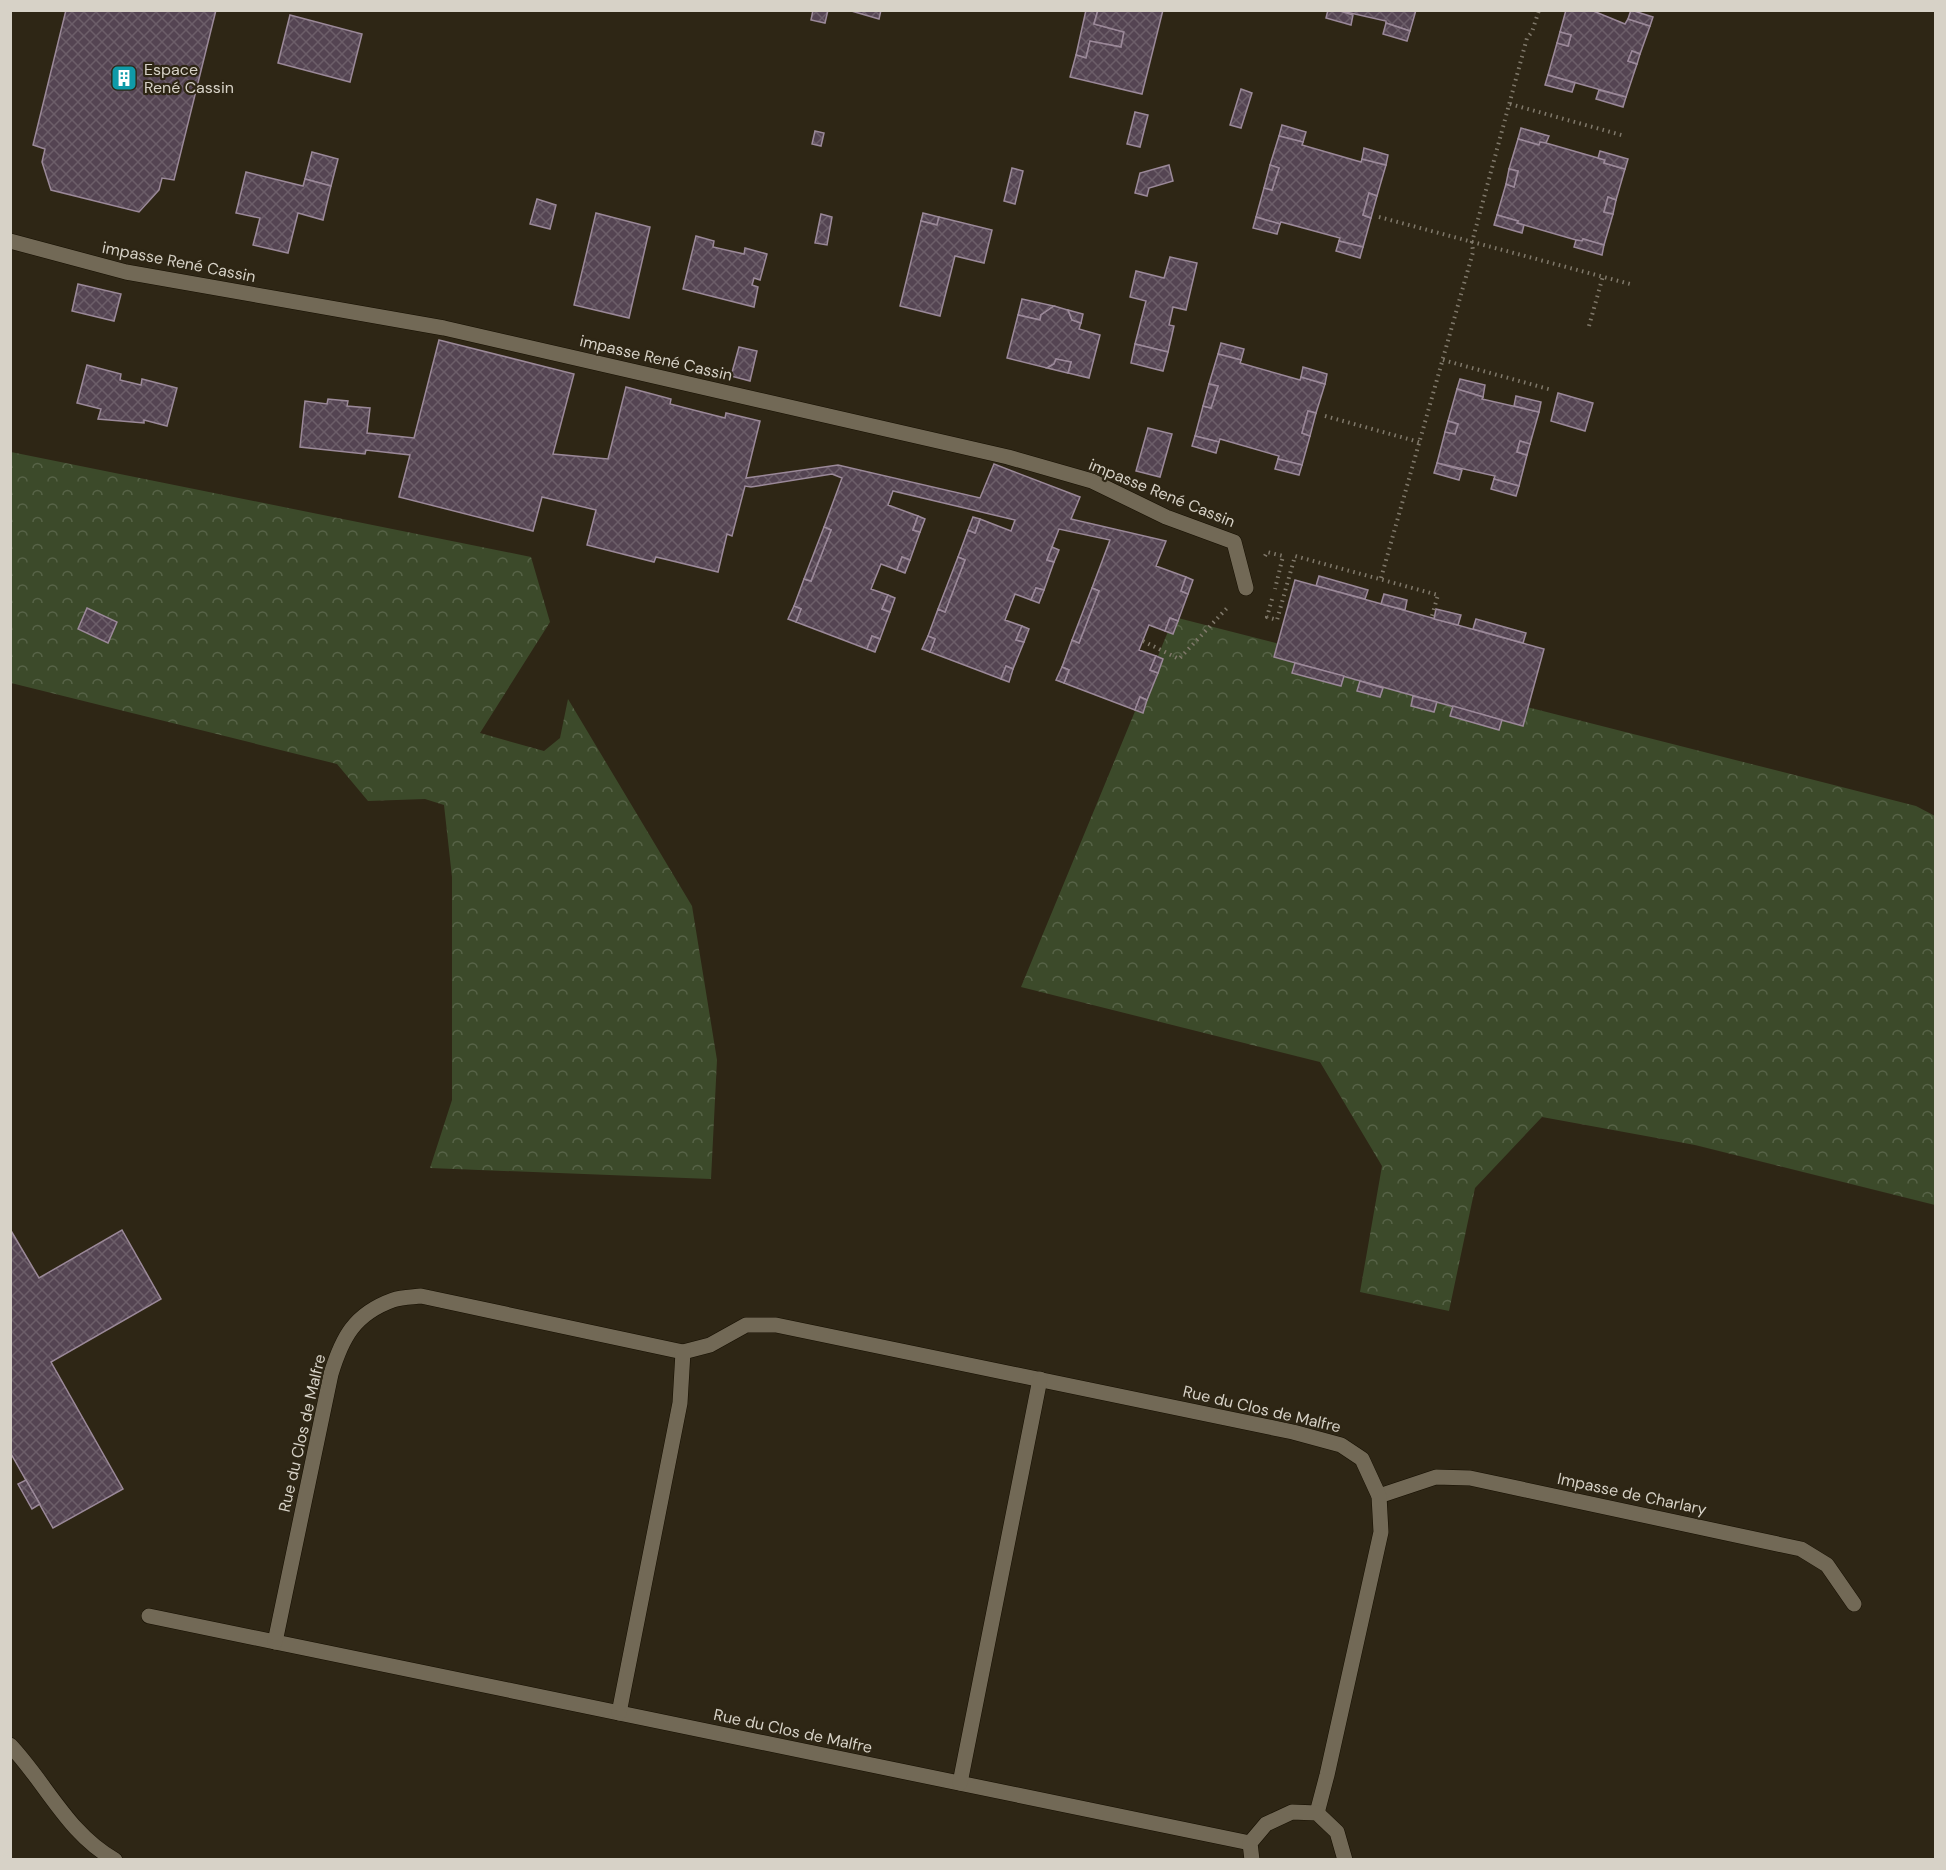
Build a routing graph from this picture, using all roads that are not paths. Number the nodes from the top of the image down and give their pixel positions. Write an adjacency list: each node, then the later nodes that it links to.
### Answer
1 (10, 241): 2 (street, impasse René Cassin)
2 (1246, 588)
3 (683, 1352): 4 (street, Rue du Clos de Malfre); 8 (street, Rue du Clos de Malfre); 9 (street)
4 (1040, 1379): 5 (street, Rue du Clos de Malfre); 11 (street)
5 (1379, 1496): 6 (street, Impasse de Charlary); 12 (street, Rue du Clos de Malfre)
6 (1854, 1604)
7 (149, 1616): 8 (street, Rue du Clos de Malfre)
8 (275, 1642): 9 (street, Rue du Clos de Malfre)
9 (619, 1713): 11 (street, Rue du Clos de Malfre)
10 (10, 1745): 14 (street)
11 (960, 1783): 13 (street, Rue du Clos de Malfre)
12 (1317, 1813): 13 (street); 16 (street)
13 (1251, 1843): 15 (street)
14 (116, 1860)
15 (1252, 1860)
16 (1345, 1860)

